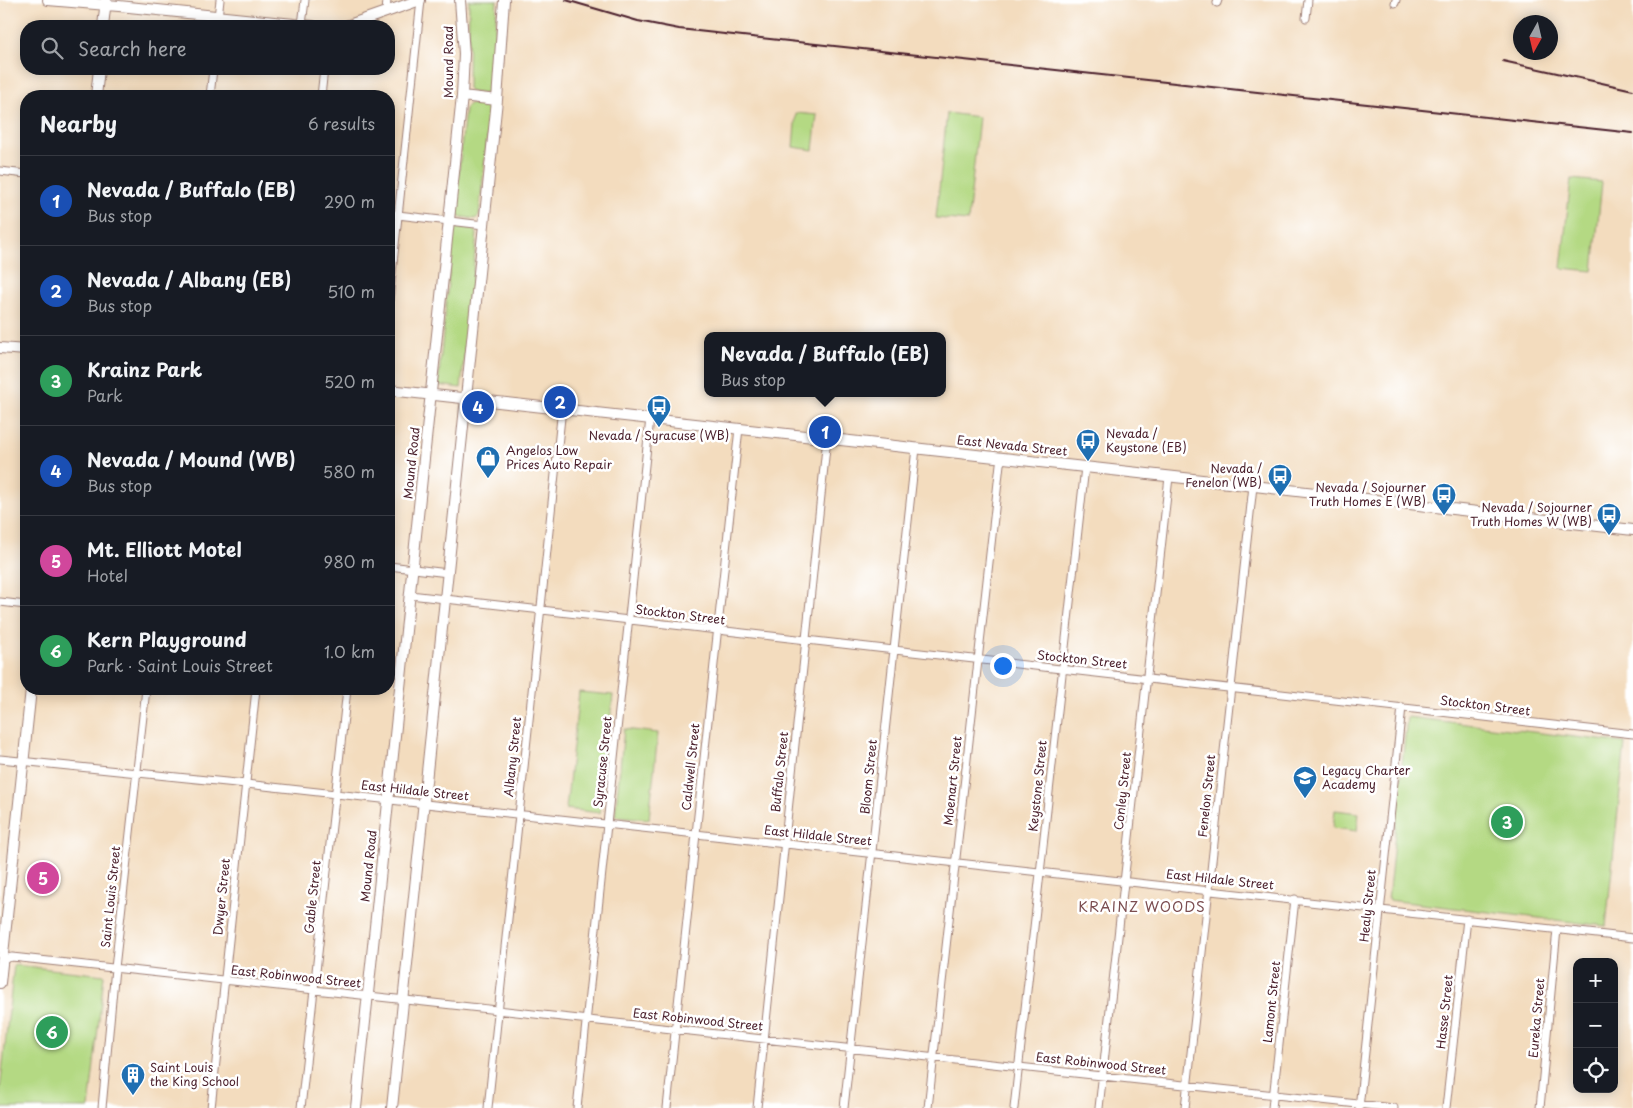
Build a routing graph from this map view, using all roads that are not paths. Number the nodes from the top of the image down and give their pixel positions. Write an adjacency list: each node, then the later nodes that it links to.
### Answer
1 (48, 0): 9 (main road)
2 (220, 0): 14 (street)
3 (305, 0): 15 (street)
4 (387, 0): 10 (street)
5 (421, 0): 10 (main road); 28 (street)
6 (460, 0): 23 (main road, Mound Road)
7 (504, 0): 24 (main road)
8 (1308, 0): 11 (street)
9 (106, 3): 12 (main road); 13 (main road)
10 (386, 12): 16 (main road)
11 (1306, 18)
12 (104, 20)
13 (212, 20)
14 (218, 20)
15 (307, 20)
16 (363, 20)
17 (98, 75): 20 (main road)
18 (212, 75): 21 (street)
19 (323, 75): 22 (street)
20 (96, 90)
21 (211, 90)
22 (322, 90)
23 (462, 96): 24 (main road); 29 (main road, Mound Road)
24 (497, 100): 30 (main road)
25 (0, 171): 26 (street)
26 (20, 173)
27 (395, 215): 28 (street)
28 (398, 215): 29 (street); 31 (street)
29 (450, 221): 30 (street); 35 (main road, Mound Road)
30 (484, 225): 36 (main road)
31 (395, 244)
32 (0, 348): 33 (main road)
33 (20, 350)
34 (395, 391): 35 (main road, East Nevada Street)
35 (432, 394): 36 (main road, East Nevada Street); 48 (main road, Mound Road)
36 (467, 398): 37 (main road, East Nevada Street); 49 (main road)
37 (562, 408): 38 (main road, East Nevada Street); 54 (street, Albany Street)
38 (650, 418): 39 (main road, East Nevada Street); 55 (street, Syracuse Street)
39 (738, 428): 40 (main road, East Nevada Street); 56 (street, Caldwell Street)
40 (827, 438): 41 (main road, East Nevada Street); 57 (street, Buffalo Street)
41 (916, 448): 42 (main road, East Nevada Street); 58 (street, Bloom Street)
42 (1003, 458): 43 (main road, East Nevada Street); 59 (street, Moenart Street)
43 (1084, 467): 44 (main road, East Nevada Street); 60 (street, Keystone Street)
44 (1169, 476): 45 (main road, East Nevada Street); 61 (street, Conley Street)
45 (1253, 486): 46 (main road, East Nevada Street); 62 (street, Fenelon Street)
46 (1633, 530)
47 (395, 566): 48 (street)
48 (413, 568): 49 (street); 50 (main road, Mound Road)
49 (448, 572): 51 (main road)
50 (410, 595): 51 (street, Stockton Street); 74 (main road, Mound Road)
51 (445, 599): 54 (street, Stockton Street); 75 (main road)
52 (0, 602): 53 (street)
53 (20, 604)
54 (540, 610): 55 (street, Stockton Street); 76 (street, Albany Street)
55 (629, 620): 56 (street, Stockton Street); 77 (street, Syracuse Street)
56 (717, 630): 57 (street, Stockton Street); 78 (street, Caldwell Street)
57 (805, 640): 58 (street, Stockton Street); 79 (street, Buffalo Street)
58 (894, 650): 59 (street, Stockton Street); 80 (street, Bloom Street)
59 (978, 660): 60 (street, Stockton Street); 81 (street, Moenart Street)
60 (1062, 669): 61 (street, Stockton Street); 82 (street, Keystone Street)
61 (1147, 678): 62 (street, Stockton Street); 83 (street, Conley Street)
62 (1231, 688): 67 (street, Stockton Street); 84 (street, Fenelon Street)
63 (30, 695): 70 (main road)
64 (145, 695): 71 (street, Saint Louis Street)
65 (255, 695): 72 (street, Dwyer Street)
66 (346, 695): 73 (street, Gable Street)
67 (1402, 708): 68 (street, Stockton Street); 86 (street, Healy Street)
68 (1633, 734)
69 (0, 759): 70 (street, East Hildale Street)
70 (23, 761): 71 (street, East Hildale Street); 90 (main road)
71 (136, 772): 72 (street, East Hildale Street); 91 (street, Saint Louis Street)
72 (246, 784): 73 (street, East Hildale Street); 92 (street, Dwyer Street)
73 (336, 794): 74 (street, East Hildale Street); 94 (street, Gable Street)
74 (389, 799): 75 (street, East Hildale Street); 95 (main road, Mound Road)
75 (424, 803): 76 (street, East Hildale Street); 96 (main road)
76 (519, 814): 77 (street, East Hildale Street); 97 (street, Albany Street)
77 (607, 824): 78 (street, East Hildale Street); 98 (street, Syracuse Street)
78 (696, 833): 79 (street, East Hildale Street); 99 (street, Caldwell Street)
79 (784, 843): 80 (street, East Hildale Street); 100 (street, Buffalo Street)
80 (872, 853): 81 (street, East Hildale Street); 101 (street, Bloom Street)
81 (956, 862): 82 (street, East Hildale Street); 102 (street, Moenart Street)
82 (1040, 871): 83 (street, East Hildale Street); 103 (street, Keystone Street)
83 (1125, 881): 84 (street, East Hildale Street); 104 (street, Conley Street)
84 (1208, 890): 85 (street, East Hildale Street); 105 (street, Fenelon Street)
85 (1295, 899): 86 (street, East Hildale Street); 106 (street, Lamont Street)
86 (1379, 910): 87 (street, East Hildale Street); 107 (street, Healy Street)
87 (1467, 919): 88 (street, East Hildale Street); 124 (street, Hasse Street)
88 (1557, 929): 89 (street, East Hildale Street); 125 (street, Eureka Street)
89 (1633, 938)
90 (1, 959): 91 (street, East Robinwood Street); 93 (main road)
91 (115, 968): 92 (street, East Robinwood Street); 108 (street, Saint Louis Street)
92 (225, 980): 94 (street, East Robinwood Street); 109 (street, Dwyer Street)
93 (0, 983)
94 (314, 990): 95 (street, East Robinwood Street); 110 (street, Gable Street)
95 (368, 996): 96 (street, East Robinwood Street); 111 (main road, Mound Road)
96 (404, 1000): 97 (street, East Robinwood Street); 112 (main road)
97 (498, 1010): 98 (street, East Robinwood Street); 113 (street, Albany Street)
98 (587, 1019): 99 (street, East Robinwood Street); 114 (street, Syracuse Street)
99 (675, 1029): 100 (street, East Robinwood Street); 115 (street, Caldwell Street)
100 (764, 1039): 101 (street, East Robinwood Street); 116 (street, Buffalo Street)
101 (850, 1048): 102 (street, East Robinwood Street); 117 (street, Bloom Street)
102 (934, 1058): 103 (street, East Robinwood Street); 118 (street, Moenart Street)
103 (1019, 1067): 104 (street, East Robinwood Street); 119 (street, Keystone Street)
104 (1103, 1076): 105 (street, East Robinwood Street); 120 (street, Conley Street)
105 (1187, 1085): 106 (street, East Robinwood Street); 121 (street, Fenelon Street)
106 (1273, 1094): 107 (street, East Robinwood Street); 122 (street, Lamont Street)
107 (1359, 1106): 123 (street, East Robinwood Street)
108 (102, 1108)
109 (211, 1108)
110 (301, 1108)
111 (356, 1108)
112 (392, 1108)
113 (488, 1108)
114 (577, 1108)
115 (667, 1108)
116 (757, 1108)
117 (844, 1108)
118 (928, 1108)
119 (1014, 1108)
120 (1099, 1108)
121 (1184, 1108)
122 (1272, 1108)
123 (1394, 1108)
124 (1446, 1108)
125 (1540, 1108)

